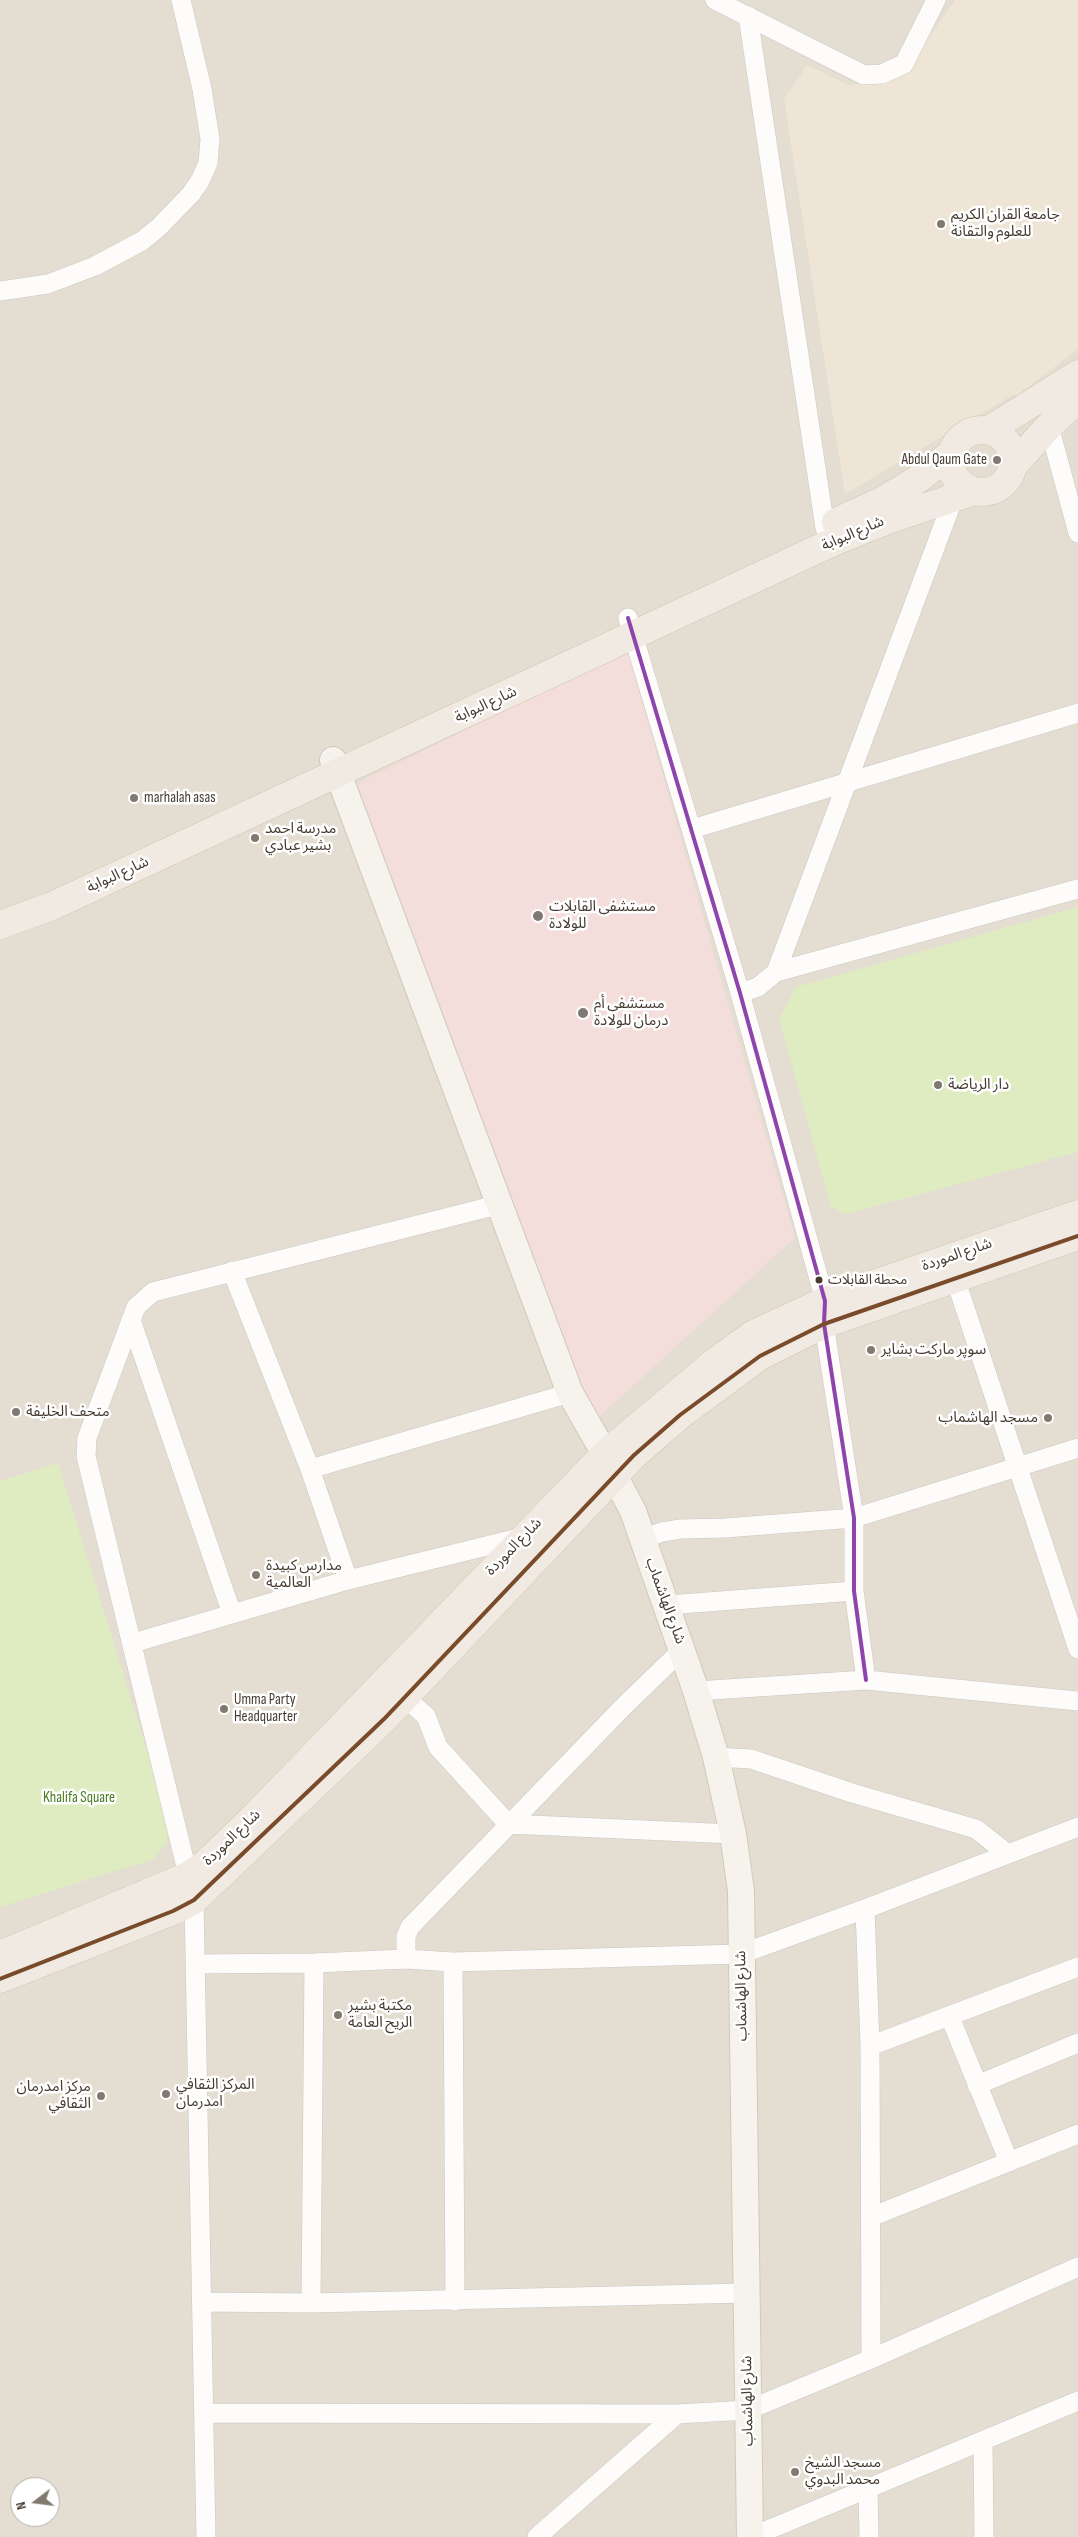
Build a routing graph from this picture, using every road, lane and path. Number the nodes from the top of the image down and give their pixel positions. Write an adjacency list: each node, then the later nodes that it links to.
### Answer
1 (181, 0): 5 (street)
2 (715, 0): 4 (street)
3 (936, 0): 4 (street)
4 (748, 16): 13 (street)
5 (0, 291)
6 (1078, 374): 9 (main road)
7 (1078, 399): 8 (main road)
8 (1049, 426): 11 (main road); 14 (street)
9 (989, 430): 10 (main road); 11 (main road)
10 (952, 453): 12 (main road); 13 (main road, شارع البوابة)
11 (1013, 466): 12 (main road)
12 (964, 494): 15 (main road, شارع البوابة); 18 (street)
13 (825, 528): 15 (main road, شارع البوابة)
14 (1078, 533)
15 (631, 626): 17 (main road, شارع البوابة); 19 (street)
16 (1078, 713): 18 (street)
17 (336, 767): 21 (main road, شارع البوابة); 22 (main road, شارع البوابة); 25 (street, شارع الهاشماب)
18 (847, 782): 19 (street); 23 (street)
19 (692, 829): 24 (street)
20 (1078, 889): 23 (street)
21 (0, 909)
22 (0, 925)
23 (776, 972): 24 (street)
24 (740, 992): 30 (street)
25 (501, 1204): 28 (street); 32 (street, شارع الهاشماب)
26 (1078, 1214): 30 (main road, شارع الموردة)
27 (1078, 1236): 29 (main road, شارع الموردة)
28 (232, 1271): 31 (street); 35 (street)
29 (955, 1278): 30 (main road, شارع الموردة); 36 (street)
30 (824, 1313): 34 (main road, شارع الموردة); 37 (street)
31 (131, 1320): 43 (street); 44 (street)
32 (570, 1393): 34 (street, شارع الهاشماب); 35 (street)
33 (1078, 1448): 36 (street)
34 (610, 1465): 38 (main road, شارع الموردة); 39 (street, شارع الهاشماب); 49 (main road, شارع الموردة)
35 (310, 1469): 40 (street)
36 (1018, 1469): 37 (street); 46 (street)
37 (854, 1518): 39 (street); 41 (street)
38 (524, 1537): 40 (street); 51 (main road, شارع الموردة)
39 (643, 1539): 42 (street, شارع الهاشماب)
40 (348, 1580): 43 (street)
41 (854, 1591): 42 (street); 47 (street)
42 (667, 1605): 45 (street, شارع الهاشماب)
43 (232, 1614): 44 (street)
44 (133, 1643): 57 (street)
45 (683, 1649): 48 (street, شارع الهاشماب); 53 (street)
46 (1078, 1649)
47 (866, 1680): 48 (street); 50 (street)
48 (696, 1691): 52 (street, شارع الهاشماب)
49 (404, 1697): 51 (main road, شارع الموردة); 53 (street)
50 (1078, 1701)
51 (374, 1711): 57 (main road, شارع الموردة)
52 (716, 1757): 55 (street, شارع الهاشماب); 56 (street)
53 (508, 1824): 55 (street); 61 (street)
54 (1078, 1827): 56 (street)
55 (733, 1834): 59 (street, شارع الهاشماب)
56 (1008, 1854): 58 (street)
57 (191, 1888): 60 (main road, شارع الموردة); 64 (street); 66 (main road, شارع الموردة)
58 (865, 1910): 59 (street); 69 (street)
59 (741, 1954): 62 (street); 75 (street, شارع الهاشماب)
60 (0, 1955)
61 (406, 1959): 62 (street); 63 (street)
62 (453, 1962): 76 (street)
63 (314, 1963): 64 (street); 78 (street)
64 (196, 1964): 77 (street)
65 (1078, 1967): 67 (street)
66 (0, 1979)
67 (950, 2017): 69 (street); 70 (street)
68 (1078, 2044): 70 (street)
69 (870, 2046): 73 (street)
70 (978, 2085): 72 (street)
71 (1078, 2134): 72 (street)
72 (1010, 2162): 73 (street)
73 (871, 2217): 79 (street)
74 (1078, 2267): 79 (street)
75 (747, 2293): 76 (street); 81 (street, شارع الهاشماب)
76 (455, 2301): 78 (street)
77 (203, 2302): 78 (street); 82 (street)
78 (311, 2303)
79 (871, 2359): 81 (street)
80 (1078, 2401): 84 (street)
81 (748, 2410): 83 (street); 88 (street, شارع الهاشماب)
82 (204, 2413): 83 (street); 86 (street)
83 (678, 2414): 87 (street)
84 (983, 2441): 85 (street); 90 (street)
85 (868, 2487): 88 (street); 89 (street)
86 (206, 2537)
87 (537, 2537)
88 (751, 2537)
89 (868, 2537)
90 (984, 2537)

